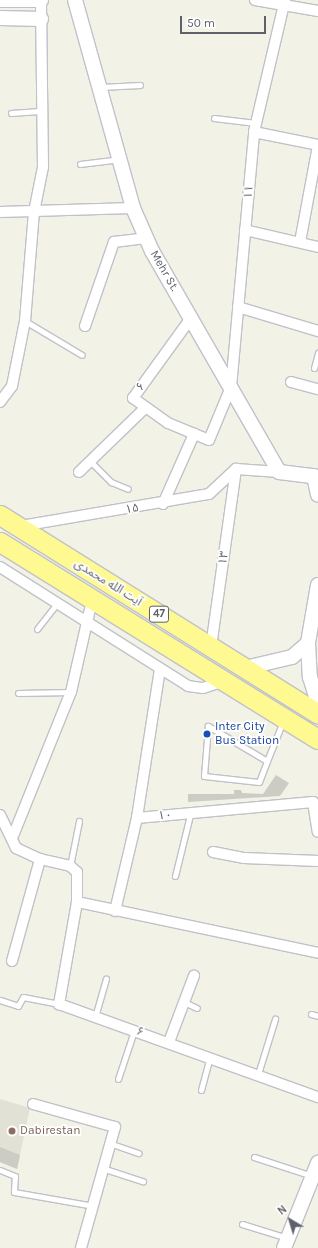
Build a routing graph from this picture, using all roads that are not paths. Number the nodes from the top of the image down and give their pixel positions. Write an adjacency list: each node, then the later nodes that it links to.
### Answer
1 (0, 0): 2 (street)
2 (41, 0): 8 (street)
3 (75, 0): 10 (street, Mehr St.)
4 (255, 0): 5 (street)
5 (285, 3): 6 (street); 14 (street, ۱۱)
6 (318, 11)
7 (0, 18): 8 (street)
8 (41, 19): 11 (street)
9 (140, 85): 10 (lane)
10 (99, 87): 16 (street, Mehr St.)
11 (43, 111): 12 (lane); 20 (street)
12 (11, 113)
13 (214, 118): 14 (lane)
14 (255, 128): 15 (street); 21 (street, ۱۱)
15 (318, 146): 23 (street)
16 (119, 159): 17 (lane); 18 (street, Mehr St.)
17 (80, 164)
18 (133, 208): 20 (street); 22 (street, Mehr St.)
19 (0, 212): 20 (street)
20 (34, 212): 27 (street)
21 (245, 230): 23 (street); 25 (street, ۱۱)
22 (146, 238): 26 (street, Mehr St.); 28 (street)
23 (300, 242): 24 (street)
24 (318, 247)
25 (238, 307): 29 (street); 34 (street, ۱۱)
26 (192, 318): 34 (street, Mehr St.); 37 (street, ۶)
27 (25, 321): 31 (lane); 36 (street)
28 (85, 326)
29 (318, 331)
30 (318, 353): 32 (lane)
31 (82, 355)
32 (314, 368)
33 (291, 382): 35 (street)
34 (231, 387): 38 (street, ۶); 42 (street, Mehr St.)
35 (318, 389)
36 (0, 402)
37 (146, 407): 38 (street, ۶); 39 (street)
38 (194, 434): 46 (street)
39 (90, 461): 41 (street); 44 (lane)
40 (236, 469): 42 (street); 46 (street, ۱۵); 58 (street, ۱۳)
41 (79, 472)
42 (279, 472): 43 (street)
43 (316, 476): 45 (street)
44 (128, 489)
45 (318, 495)
46 (163, 504): 48 (street, ۱۵)
47 (0, 515): 48 (highway, آیت الله محمدی / 47)
48 (18, 526): 58 (highway, آیت الله محمدی / 47)
49 (0, 542): 52 (highway, آیت الله محمدی / 47)
50 (0, 567): 53 (street)
51 (318, 585): 55 (street)
52 (92, 600): 54 (street); 61 (highway, آیت الله محمدی / 47)
53 (58, 602): 54 (street); 56 (lane)
54 (88, 621): 60 (street); 62 (street)
55 (315, 622): 57 (street)
56 (36, 629)
57 (308, 643): 59 (street); 64 (street)
58 (211, 647): 59 (highway, آیت الله محمدی / 47)
59 (245, 668): 65 (highway, آیت الله محمدی / 47)
60 (160, 669): 61 (street); 71 (street)
61 (222, 682): 66 (highway, آیت الله محمدی / 47)
62 (71, 692): 63 (lane); 74 (street)
63 (18, 693)
64 (318, 704)
65 (318, 714)
66 (284, 718): 67 (highway, آیت الله محمدی / 47); 68 (lane)
67 (318, 739)
68 (267, 761): 68 (lane)
69 (0, 814): 74 (street)
70 (190, 814): 71 (street, ۱۰); 73 (street, ۱۰); 79 (lane)
71 (137, 818): 81 (street)
72 (79, 821): 78 (lane)
73 (318, 832)
74 (13, 836): 76 (street)
75 (213, 852): 77 (street)
76 (40, 859): 78 (street); 83 (street)
77 (318, 861)
78 (70, 866): 80 (street)
79 (175, 876)
80 (77, 902): 81 (street); 88 (street)
81 (115, 911): 82 (street)
82 (318, 954)
83 (12, 961)
84 (194, 976): 87 (street)
85 (106, 979): 92 (lane)
86 (0, 1000): 88 (lane)
87 (184, 1002): 89 (lane); 95 (street)
88 (59, 1004): 92 (street, ۶)
89 (197, 1008)
90 (310, 1014): 91 (lane)
91 (318, 1016)
92 (95, 1017): 94 (street, ۶)
93 (275, 1019): 97 (lane)
94 (134, 1030): 95 (street, ۶); 98 (lane)
95 (169, 1042): 96 (street, ۶)
96 (210, 1057): 97 (street, ۶); 99 (lane)
97 (258, 1074): 100 (street, ۶)
98 (118, 1079)
99 (201, 1090)
100 (318, 1096)
101 (33, 1104): 102 (street)
102 (112, 1144): 103 (lane); 106 (street)
103 (138, 1153)
104 (254, 1157): 108 (lane)
105 (318, 1163): 108 (street)
106 (105, 1169): 109 (lane); 110 (street)
107 (0, 1170): 110 (lane)
108 (313, 1176): 112 (street)
109 (143, 1181)
110 (94, 1206): 113 (street)
111 (242, 1224): 112 (lane)
112 (286, 1243)
113 (81, 1248)

